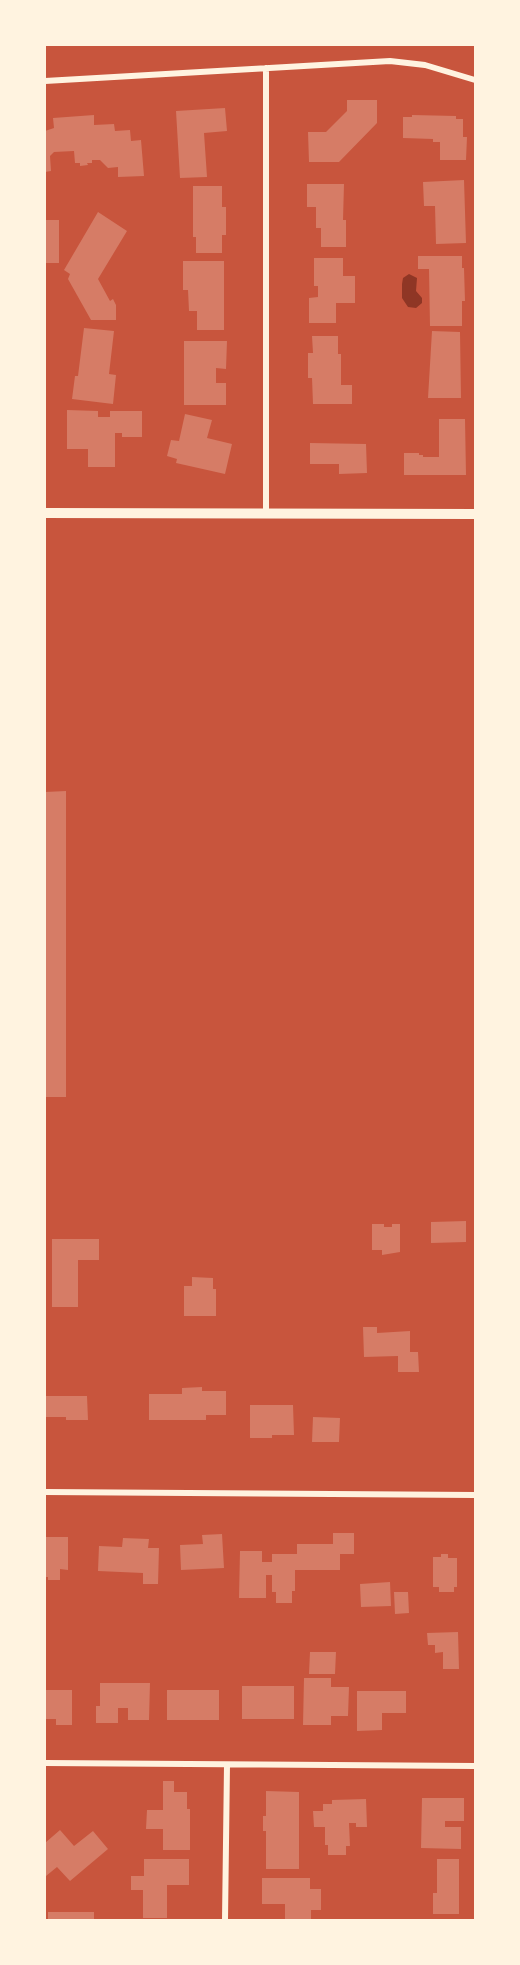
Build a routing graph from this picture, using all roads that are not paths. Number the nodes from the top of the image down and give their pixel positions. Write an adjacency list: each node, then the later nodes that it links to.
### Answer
1 (266, 68): 2 (street); 3 (street); 5 (street)
2 (475, 80)
3 (45, 81)
4 (45, 513): 5 (street)
5 (266, 514): 6 (street)
6 (475, 514)
7 (45, 1492): 8 (street)
8 (475, 1495)
9 (45, 1763): 10 (street)
10 (227, 1765): 11 (street); 12 (street)
11 (475, 1766)
12 (225, 1920)

